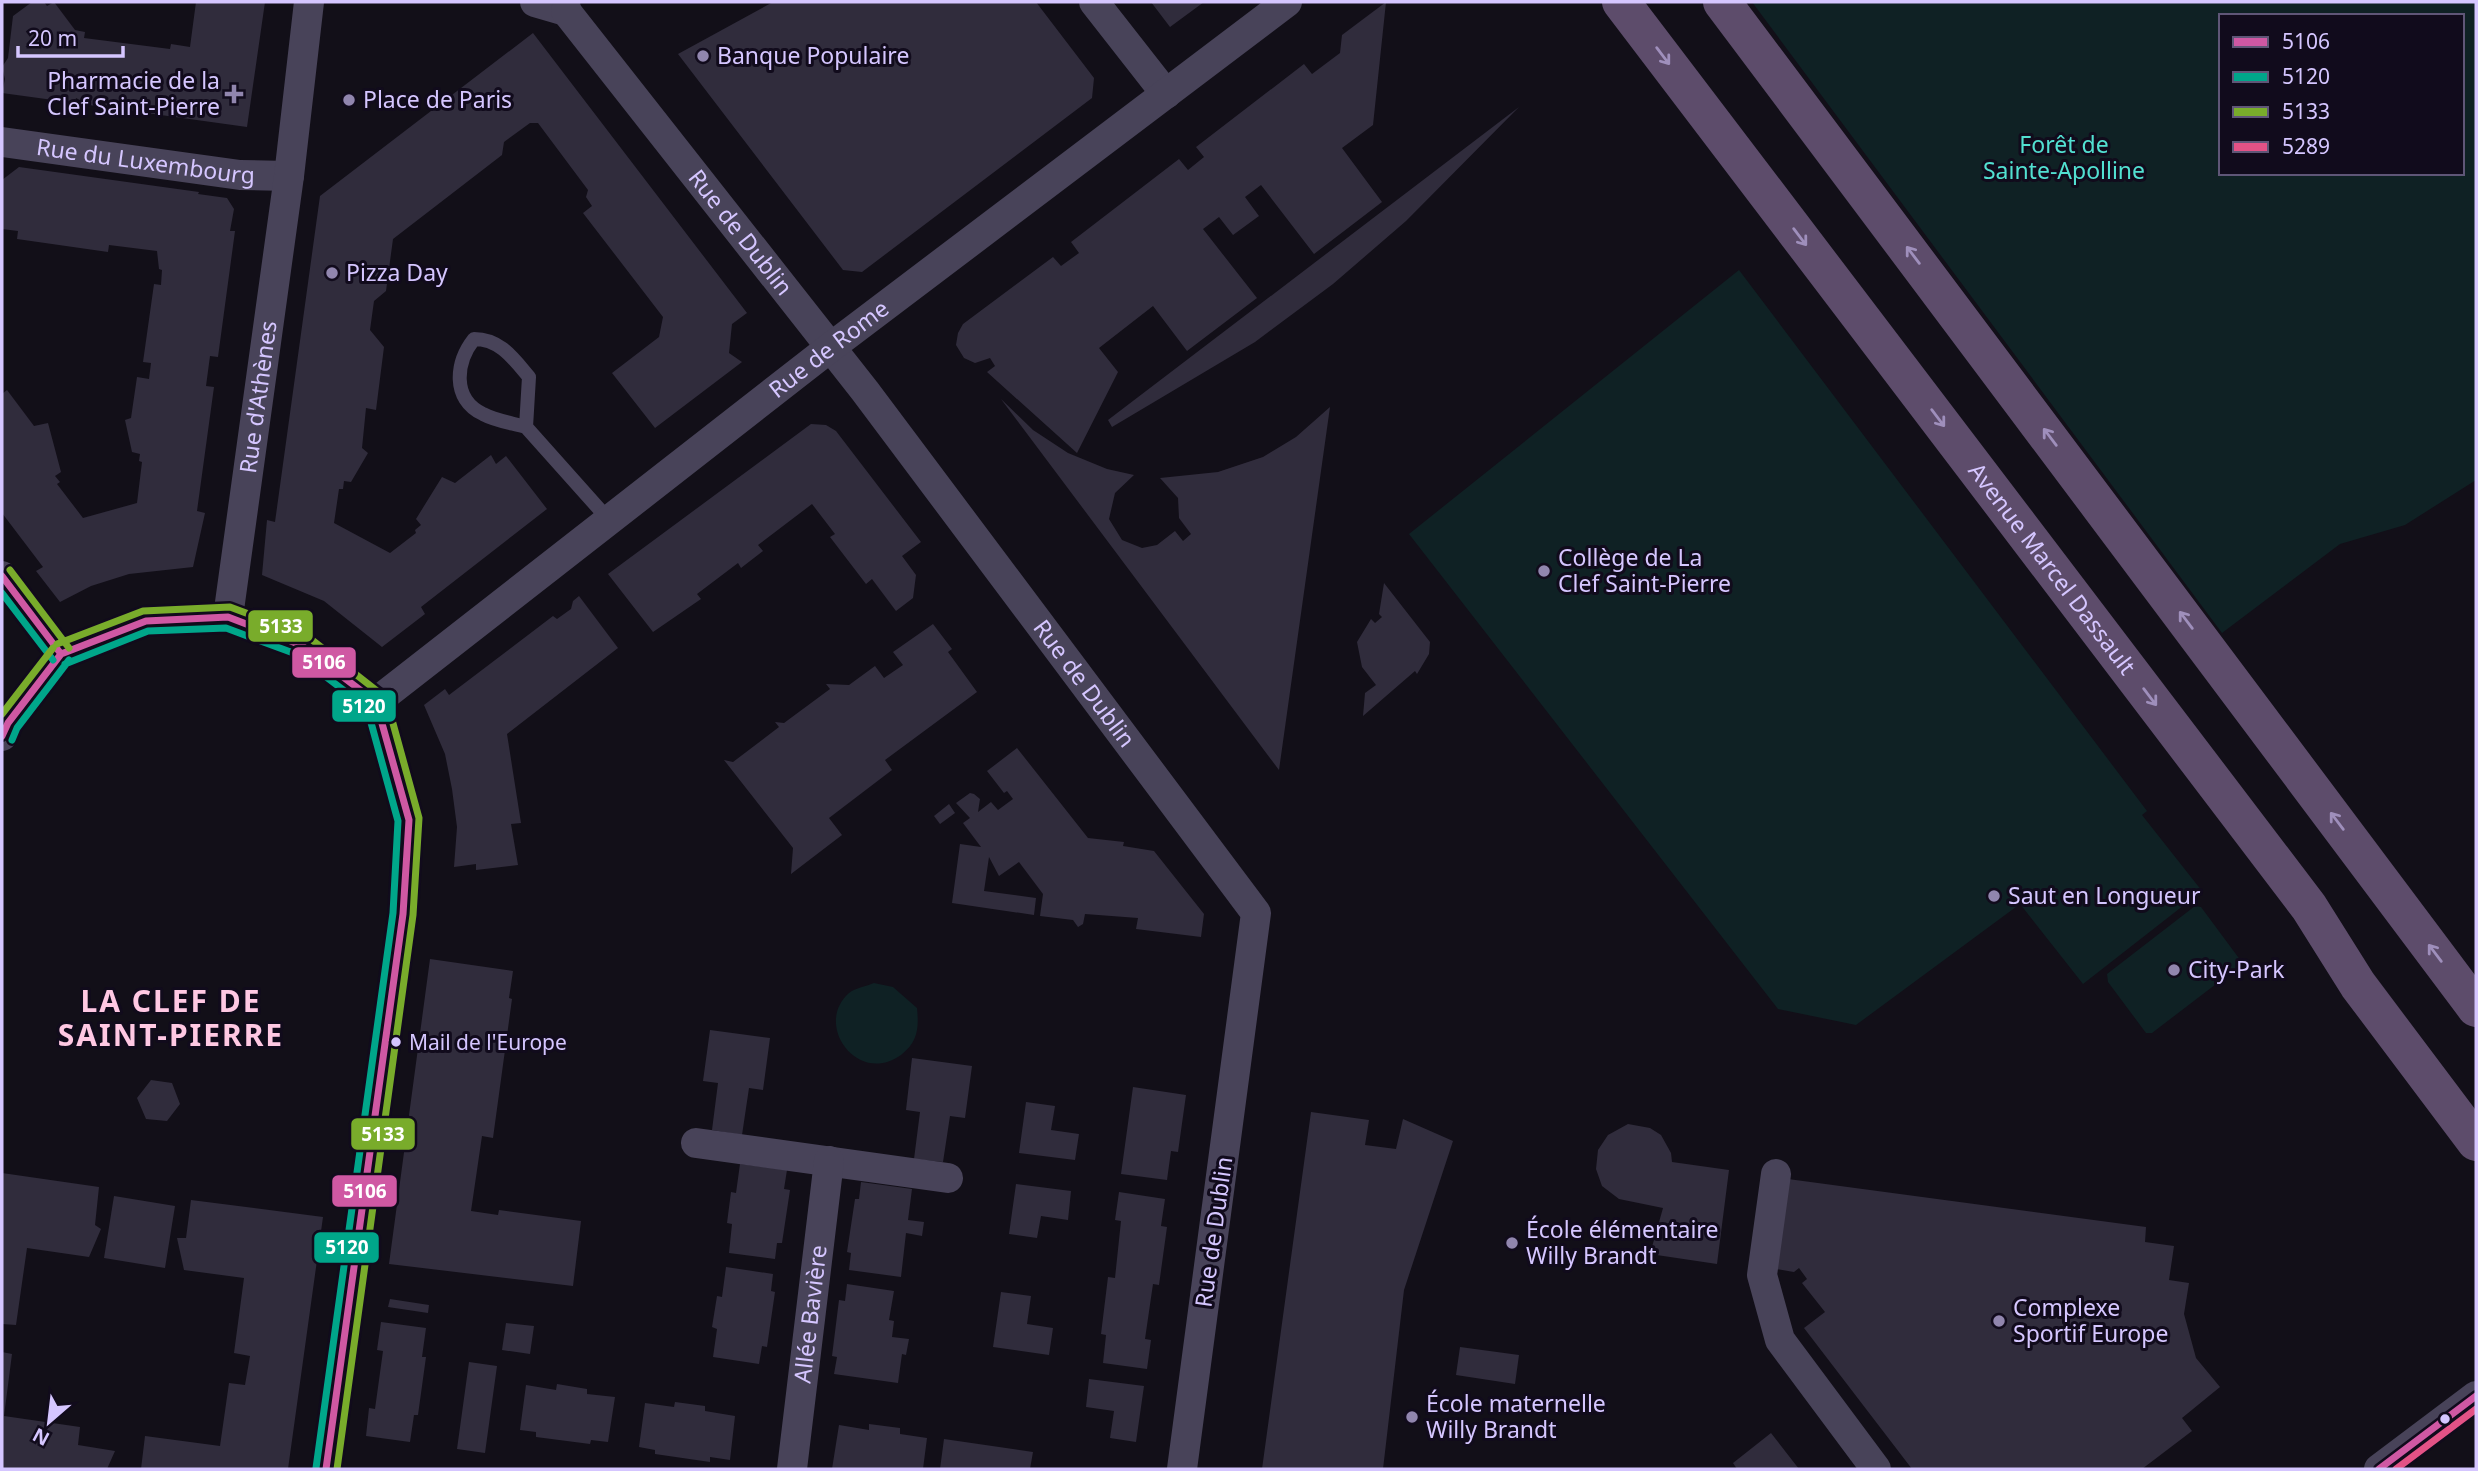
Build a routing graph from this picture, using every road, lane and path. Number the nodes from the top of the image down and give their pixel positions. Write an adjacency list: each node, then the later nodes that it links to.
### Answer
1 (309, 2): 10 (street)
2 (535, 2): 7 (street, Rue de Dublin)
3 (1094, 2): 8 (street)
4 (1287, 2): 8 (street, Rue de Rome)
5 (1621, 2): 20 (main road, Avenue Marcel Dassault, one-way to 20)
6 (1722, 2): 19 (main road, one-way to 6)
7 (566, 6): 11 (street, Rue de Dublin)
8 (1166, 94): 11 (street, Rue de Rome)
9 (2, 142): 10 (street, Rue du Luxembourg)
10 (289, 176): 15 (street, Rue d'Athènes)
11 (831, 347): 13 (street, Rue de Rome); 28 (street, Rue de Dublin)
12 (526, 427): 12 (lane); 13 (lane)
13 (609, 520): 17 (street, Rue de Rome)
14 (2, 576): 16 (street)
15 (228, 617): 16 (street); 17 (street)
16 (61, 654): 18 (street)
17 (376, 702): 26 (street)
18 (2, 736)
19 (2476, 1008)
20 (2476, 1142)
21 (696, 1143): 22 (street)
22 (829, 1161): 24 (street); 27 (street, Allée Bavière)
23 (1776, 1174): 29 (street)
24 (947, 1178)
25 (2476, 1396): 30 (street)
26 (326, 1469)
27 (792, 1469)
28 (1182, 1469)
29 (1876, 1469)
30 (2379, 1469)

